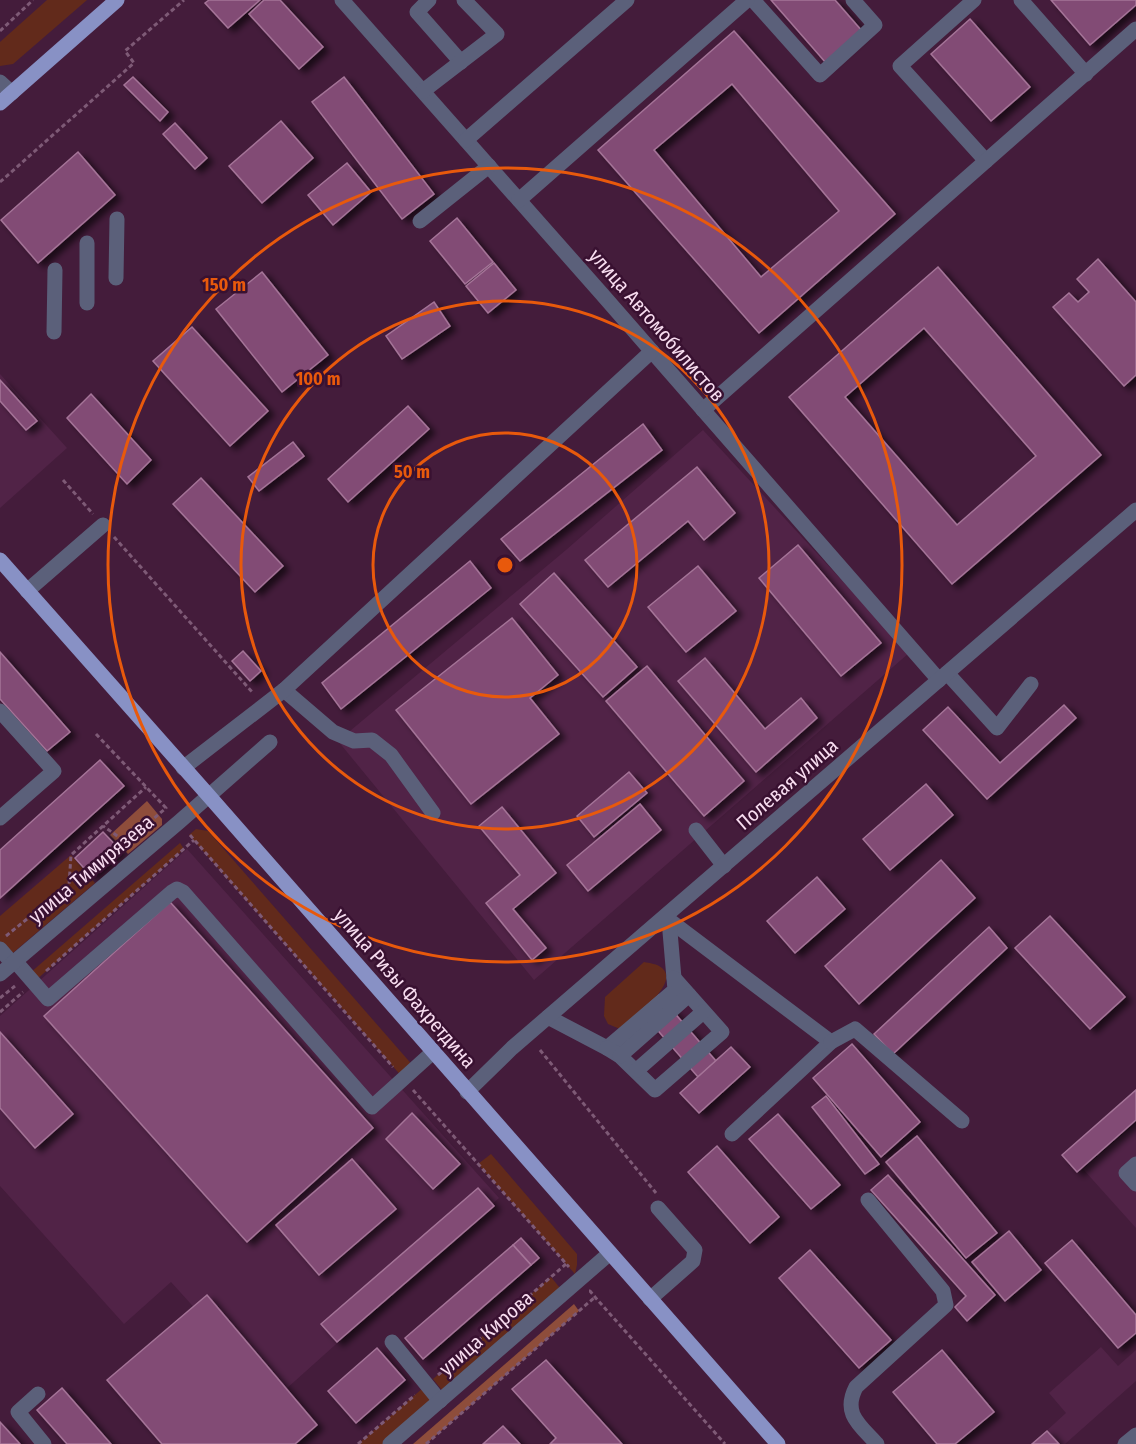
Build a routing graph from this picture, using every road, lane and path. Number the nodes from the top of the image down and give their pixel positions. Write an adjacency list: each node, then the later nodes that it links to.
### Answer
1 (33, 0): 14 (path)
2 (117, 0): 18 (main road)
3 (184, 0): 22 (path)
4 (342, 0): 17 (street, улица Автомобилистов)
5 (429, 0): 15 (street)
6 (464, 0): 15 (street)
7 (627, 0): 19 (street)
8 (753, 0): 9 (street)
9 (853, 0)
10 (974, 0): 20 (street)
11 (1021, 0): 16 (street)
12 (736, 3): 23 (street)
13 (1136, 29): 16 (street)
14 (0, 31)
15 (462, 62): 17 (street)
16 (1086, 74): 20 (street)
17 (423, 92): 19 (street, улица Автомобилистов)
18 (4, 93)
19 (466, 140): 21 (street, улица Автомобилистов)
20 (986, 161): 32 (street)
21 (489, 166): 23 (street, улица Автомобилистов); 25 (street)
22 (0, 182)
23 (519, 200): 31 (street, улица Автомобилистов)
24 (117, 219): 28 (street)
25 (420, 221)
26 (87, 243): 29 (street)
27 (55, 270): 30 (street)
28 (116, 278)
29 (87, 303)
30 (54, 332)
31 (652, 351): 32 (street, улица Автомобилистов); 40 (street)
32 (703, 410): 38 (street, улица Автомобилистов)
33 (63, 480): 35 (path)
34 (1136, 510): 38 (street, Полевая улица)
35 (103, 525): 37 (street); 41 (path)
36 (0, 560): 37 (main road, улица Ризы Фахретдина)
37 (27, 591): 45 (main road, улица Ризы Фахретдина)
38 (943, 676): 39 (street, улица Автомобилистов); 54 (street, Полевая улица)
39 (1031, 684)
40 (284, 690): 45 (street); 48 (street)
41 (258, 699)
42 (0, 711): 49 (street)
43 (96, 734): 46 (path)
44 (270, 742): 47 (street, улица Тимирязева)
45 (183, 768): 47 (main road, улица Ризы Фахретдина)
46 (146, 787): 50 (path); 50 (path)
47 (209, 796): 58 (street, улица Тимирязева); 68 (main road, улица Ризы Фахретдина)
48 (433, 813)
49 (0, 818)
50 (103, 826): 56 (path)
51 (696, 830): 54 (street)
52 (189, 834): 53 (path)
53 (194, 840): 61 (path); 71 (path)
54 (724, 866): 55 (street, Полевая улица)
55 (668, 918): 60 (street); 65 (street, Полевая улица); 66 (street)
56 (0, 941)
57 (0, 949): 58 (street)
58 (14, 962): 59 (street, улица Тимирязева); 61 (street)
59 (0, 974)
60 (674, 978): 62 (street); 69 (street)
61 (34, 983): 63 (path); 71 (street)
62 (689, 995): 64 (street); 69 (street)
63 (0, 1012)
64 (703, 1012): 70 (street); 70 (street)
65 (548, 1017): 69 (street); 72 (street, Полевая улица)
66 (831, 1042): 73 (street); 74 (street)
67 (540, 1050): 78 (path)
68 (433, 1052): 71 (street); 72 (main road, улица Ризы Фахретдина)
69 (614, 1052): 70 (street)
70 (637, 1070)
71 (404, 1079): 80 (path)
72 (467, 1092): 79 (main road, улица Ризы Фахретдина)
73 (962, 1121)
74 (732, 1134)
75 (1136, 1164): 76 (street)
76 (1136, 1184)
77 (868, 1200): 96 (street)
78 (658, 1208): 84 (street)
79 (610, 1254): 84 (main road, улица Ризы Фахретдина); 88 (street, улица Кирова)
80 (566, 1264): 81 (path); 86 (path)
81 (571, 1269)
82 (590, 1291): 83 (path)
83 (595, 1297): 93 (path); 94 (path)
84 (650, 1299): 95 (main road, улица Ризы Фахретдина)
85 (392, 1342): 86 (street)
86 (427, 1385): 88 (street); 91 (path)
87 (38, 1394): 90 (street)
88 (440, 1401): 92 (street, улица Кирова)
89 (1136, 1435): 97 (street)
90 (44, 1444)
91 (358, 1444)
92 (390, 1444)
93 (426, 1444)
94 (724, 1444)
95 (778, 1444)
96 (877, 1444)
97 (1125, 1444)

